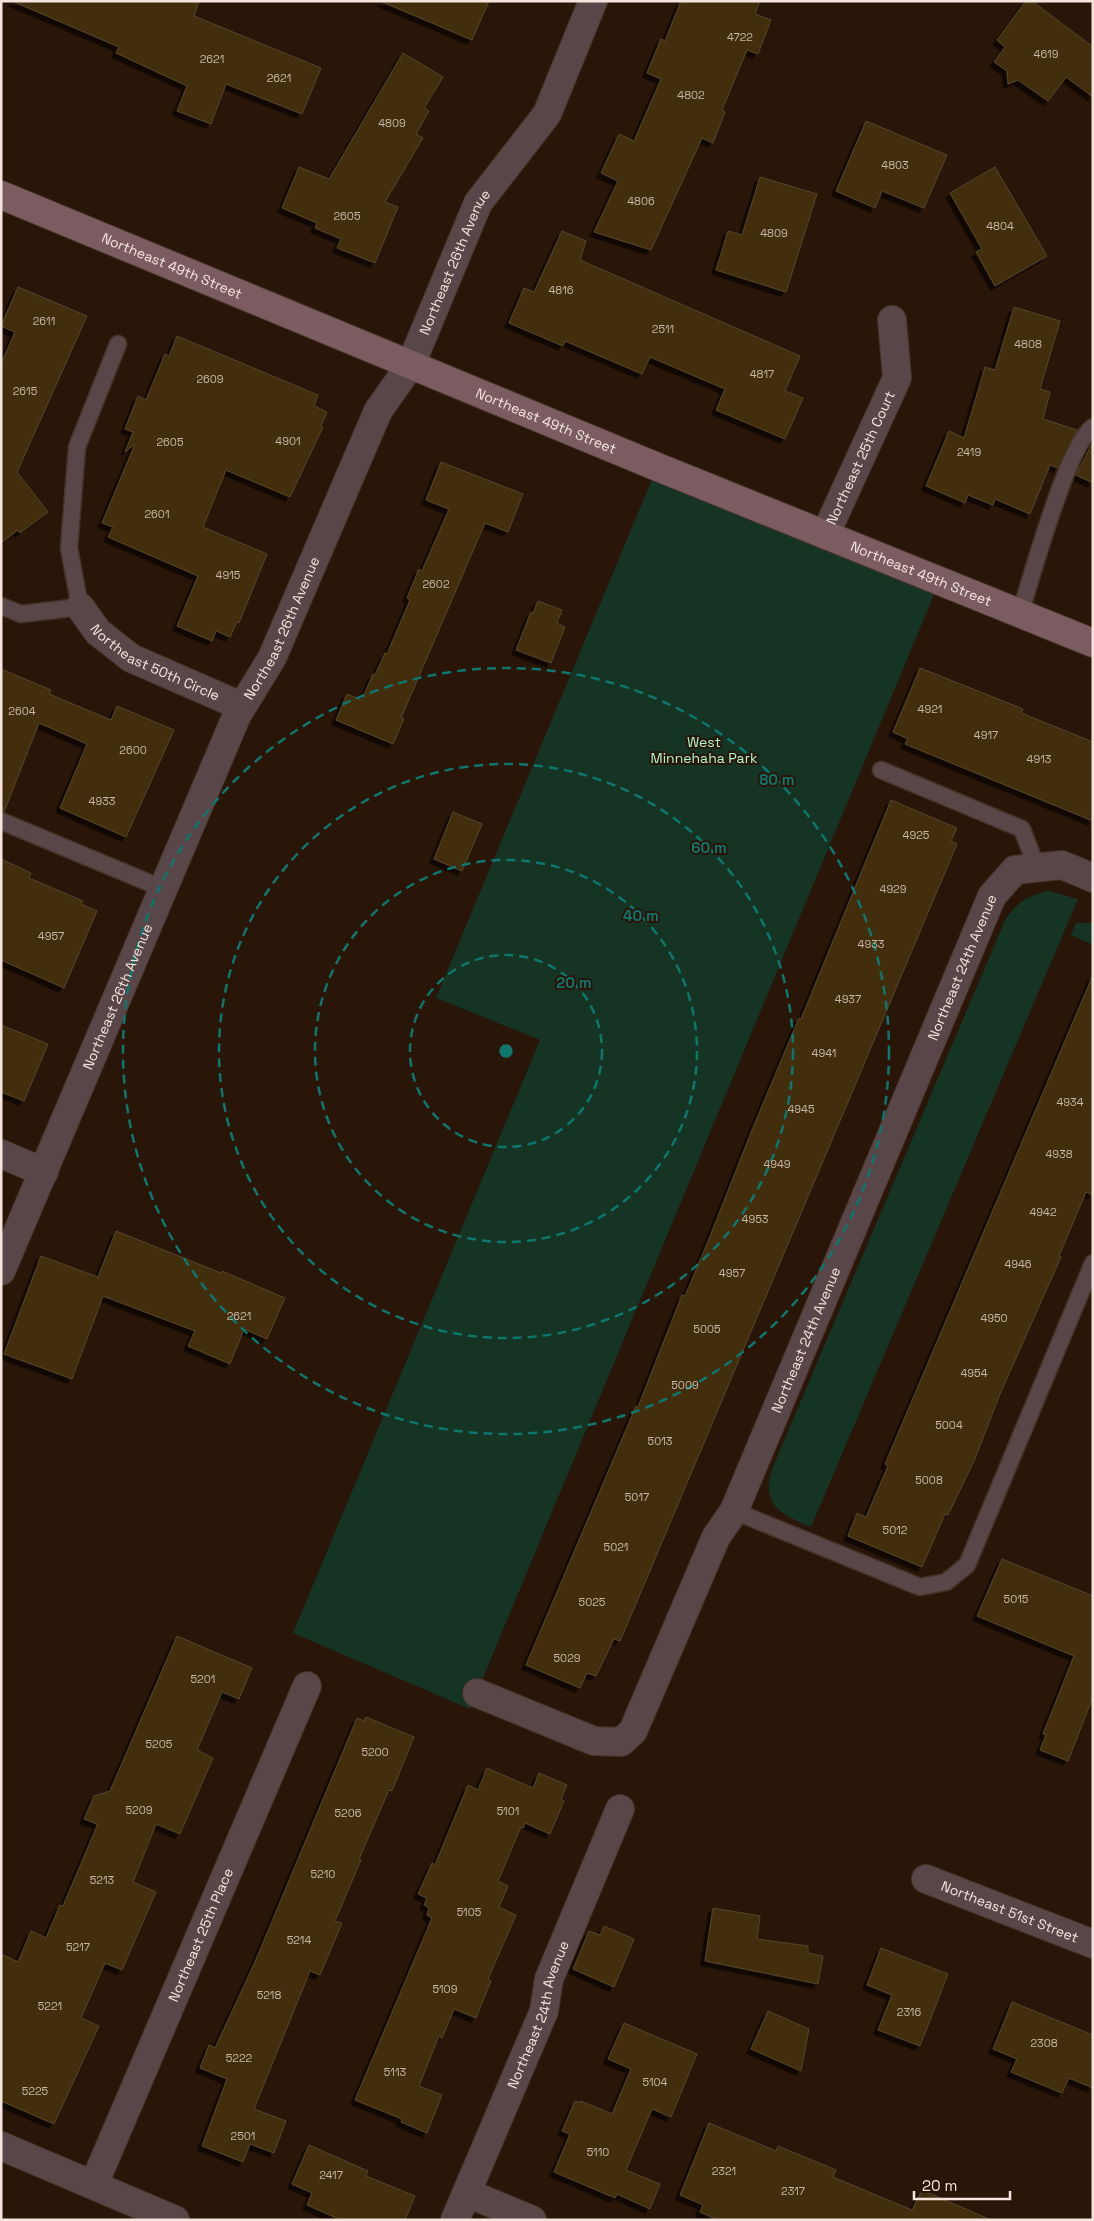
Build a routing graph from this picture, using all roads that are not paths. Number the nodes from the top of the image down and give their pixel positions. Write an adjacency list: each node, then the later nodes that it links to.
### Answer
1 (593, 1): 5 (street, Northeast 26th Avenue)
2 (1, 195): 5 (street, Northeast 49th Street)
3 (892, 320): 7 (street, Northeast 25th Court)
4 (118, 344): 9 (lane)
5 (411, 364): 7 (street, Northeast 49th Street); 12 (street, Northeast 26th Avenue)
6 (1093, 427): 10 (lane)
7 (825, 535): 10 (street, Northeast 49th Street)
8 (1, 606): 9 (lane)
9 (80, 607): 12 (street, Northeast 50th Circle)
10 (1020, 614): 11 (street, Northeast 49th Street)
11 (1093, 643)
12 (241, 706): 17 (street, Northeast 26th Avenue)
13 (881, 770): 15 (lane)
14 (1, 821): 17 (lane)
15 (1037, 868): 16 (street, Northeast 24th Avenue); 22 (street, Northeast 24th Avenue)
16 (1093, 878)
17 (164, 889): 19 (street, Northeast 26th Avenue)
18 (1, 1154): 19 (street)
19 (44, 1172): 21 (street, Northeast 26th Avenue)
20 (1093, 1263): 22 (lane)
21 (1, 1271)
22 (734, 1511): 24 (street, Northeast 24th Avenue)
23 (308, 1686): 29 (street, Northeast 25th Place)
24 (477, 1693)
25 (620, 1808): 30 (street, Northeast 24th Avenue)
26 (926, 1879): 27 (street, Northeast 51st Street)
27 (1093, 1944)
28 (1, 2146): 29 (street)
29 (94, 2184): 31 (street)
30 (467, 2193): 32 (street, Northeast 24th Avenue); 33 (street)
31 (175, 2220)
32 (455, 2220)
33 (532, 2220)

